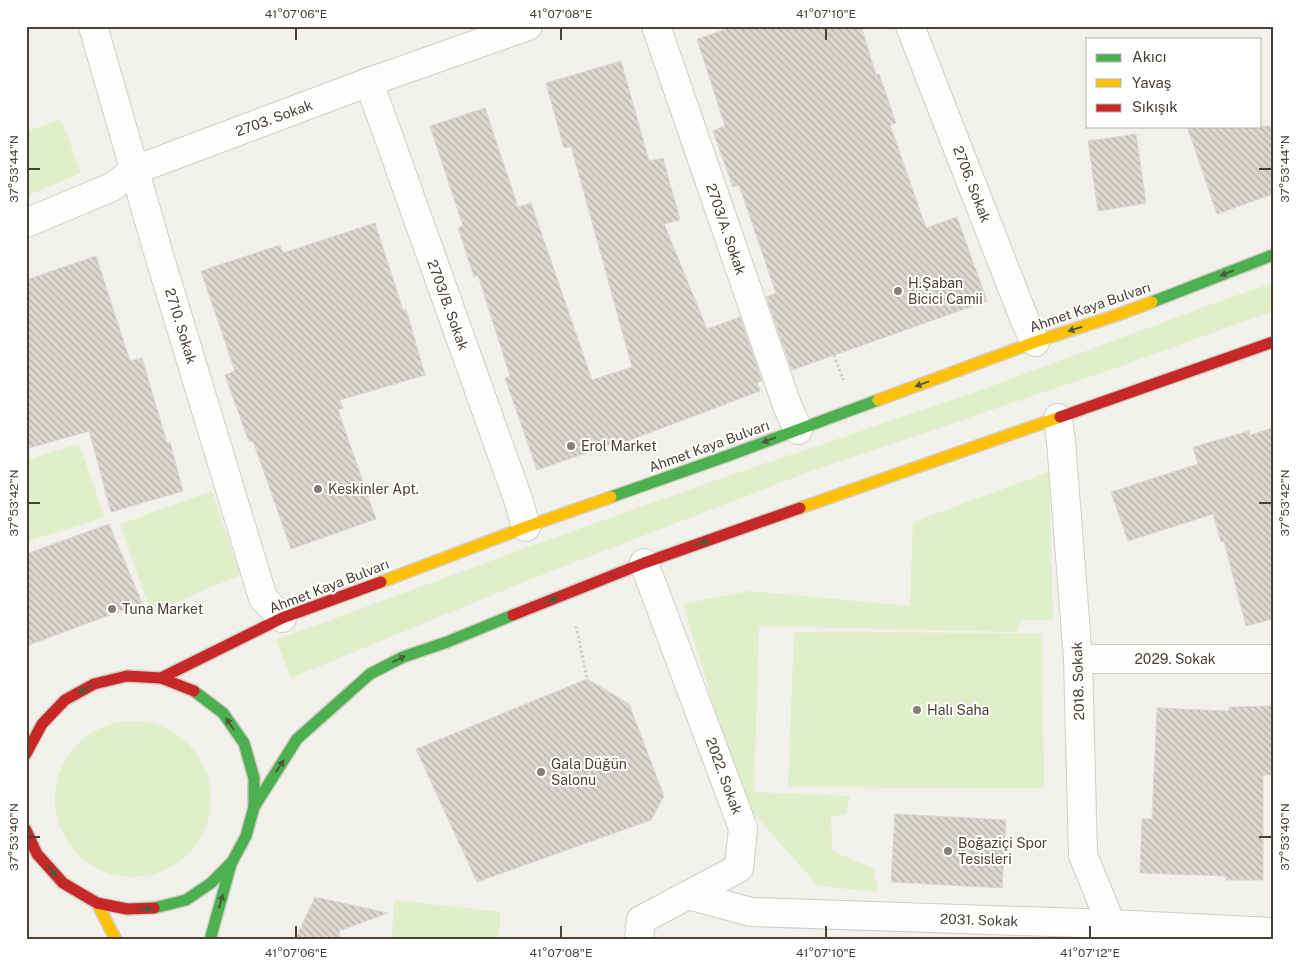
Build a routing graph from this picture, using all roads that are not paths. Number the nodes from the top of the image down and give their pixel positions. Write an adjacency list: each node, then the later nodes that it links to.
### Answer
1 (93, 26): 6 (street, 2710. Sokak)
2 (528, 26): 5 (street, 2703. Sokak)
3 (656, 26): 12 (street, 2703/A. Sokak)
4 (910, 26): 9 (street, 2706. Sokak)
5 (370, 82): 6 (street, 2703. Sokak); 13 (street, 2703/B. Sokak)
6 (134, 170): 7 (street, 2703. Sokak); 15 (street, 2710. Sokak)
7 (26, 224)
8 (1273, 256): 9 (main road, Ahmet Kaya Bulvarı, one-way to 9)
9 (1035, 342): 12 (main road, Ahmet Kaya Bulvarı, one-way to 12)
10 (1273, 342): 11 (main road)
11 (1058, 418): 14 (main road, one-way to 11); 16 (street, 2018. Sokak)
12 (798, 430): 13 (main road, Ahmet Kaya Bulvarı, one-way to 13)
13 (526, 527): 15 (main road, Ahmet Kaya Bulvarı)
14 (644, 563): 21 (main road, one-way to 14); 25 (street, 2022. Sokak)
15 (282, 618): 18 (main road, Ahmet Kaya Bulvarı)
16 (1078, 659): 17 (street, 2029. Sokak); 27 (street, 2018. Sokak)
17 (1273, 659)
18 (161, 678): 19 (main road, one-way to 19); 21 (main road, one-way to 18)
19 (31, 721): 20 (main road)
20 (26, 754)
21 (254, 807): 24 (main road)
22 (26, 830): 23 (main road)
23 (32, 853): 26 (main road, one-way to 26)
24 (232, 862): 26 (main road, one-way to 24); 30 (main road, one-way to 24)
25 (688, 895): 27 (street, 2031. Sokak); 31 (street, 2022. Sokak)
26 (97, 903): 29 (main road)
27 (1111, 932): 28 (street, 2031. Sokak)
28 (1273, 932)
29 (116, 940)
30 (210, 940)
31 (639, 940)

